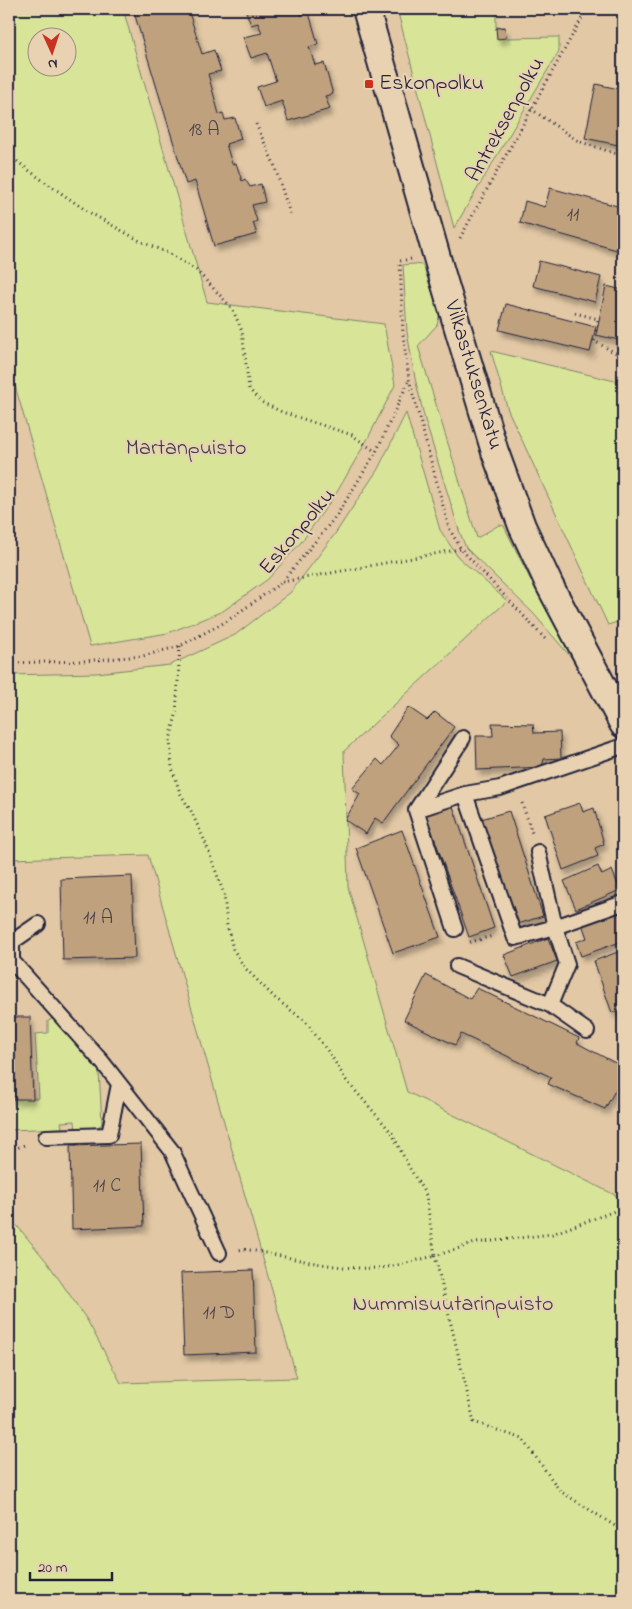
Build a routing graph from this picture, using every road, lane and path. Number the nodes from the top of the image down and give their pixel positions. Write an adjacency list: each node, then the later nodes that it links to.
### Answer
1 (366, 9): 19 (street, Vilkastuksenkatu)
2 (587, 9): 3 (path, Antreksenpolku)
3 (531, 110): 6 (path); 8 (path, Antreksenpolku)
4 (256, 124): 7 (path)
5 (9, 155): 13 (path)
6 (623, 156)
7 (291, 217)
8 (459, 240)
9 (400, 261): 12 (path)
10 (575, 313): 11 (path)
11 (623, 357)
12 (409, 380): 13 (path, Eskonpolku); 14 (path)
13 (376, 452): 15 (path, Eskonpolku)
14 (461, 548): 15 (path); 17 (path)
15 (282, 582): 16 (path, Eskonpolku)
16 (180, 646): 18 (path, Eskonpolku); 39 (path)
17 (552, 646)
18 (9, 663)
19 (623, 724)
20 (463, 738): 24 (lane)
21 (623, 746): 22 (lane)
22 (465, 794): 24 (lane); 30 (lane)
23 (513, 802): 25 (path)
24 (416, 810): 29 (lane)
25 (538, 852): 28 (lane)
26 (623, 904): 28 (lane)
27 (38, 924): 31 (lane)
28 (555, 927): 30 (lane); 33 (lane)
29 (455, 929): 30 (path)
30 (512, 931)
31 (10, 961): 35 (lane)
32 (457, 966): 33 (lane)
33 (550, 1005): 34 (lane)
34 (587, 1030)
35 (119, 1084): 36 (lane); 38 (lane)
36 (46, 1137)
37 (623, 1208): 39 (path)
38 (219, 1253): 39 (path)
39 (434, 1256): 40 (path)
40 (623, 1531)

